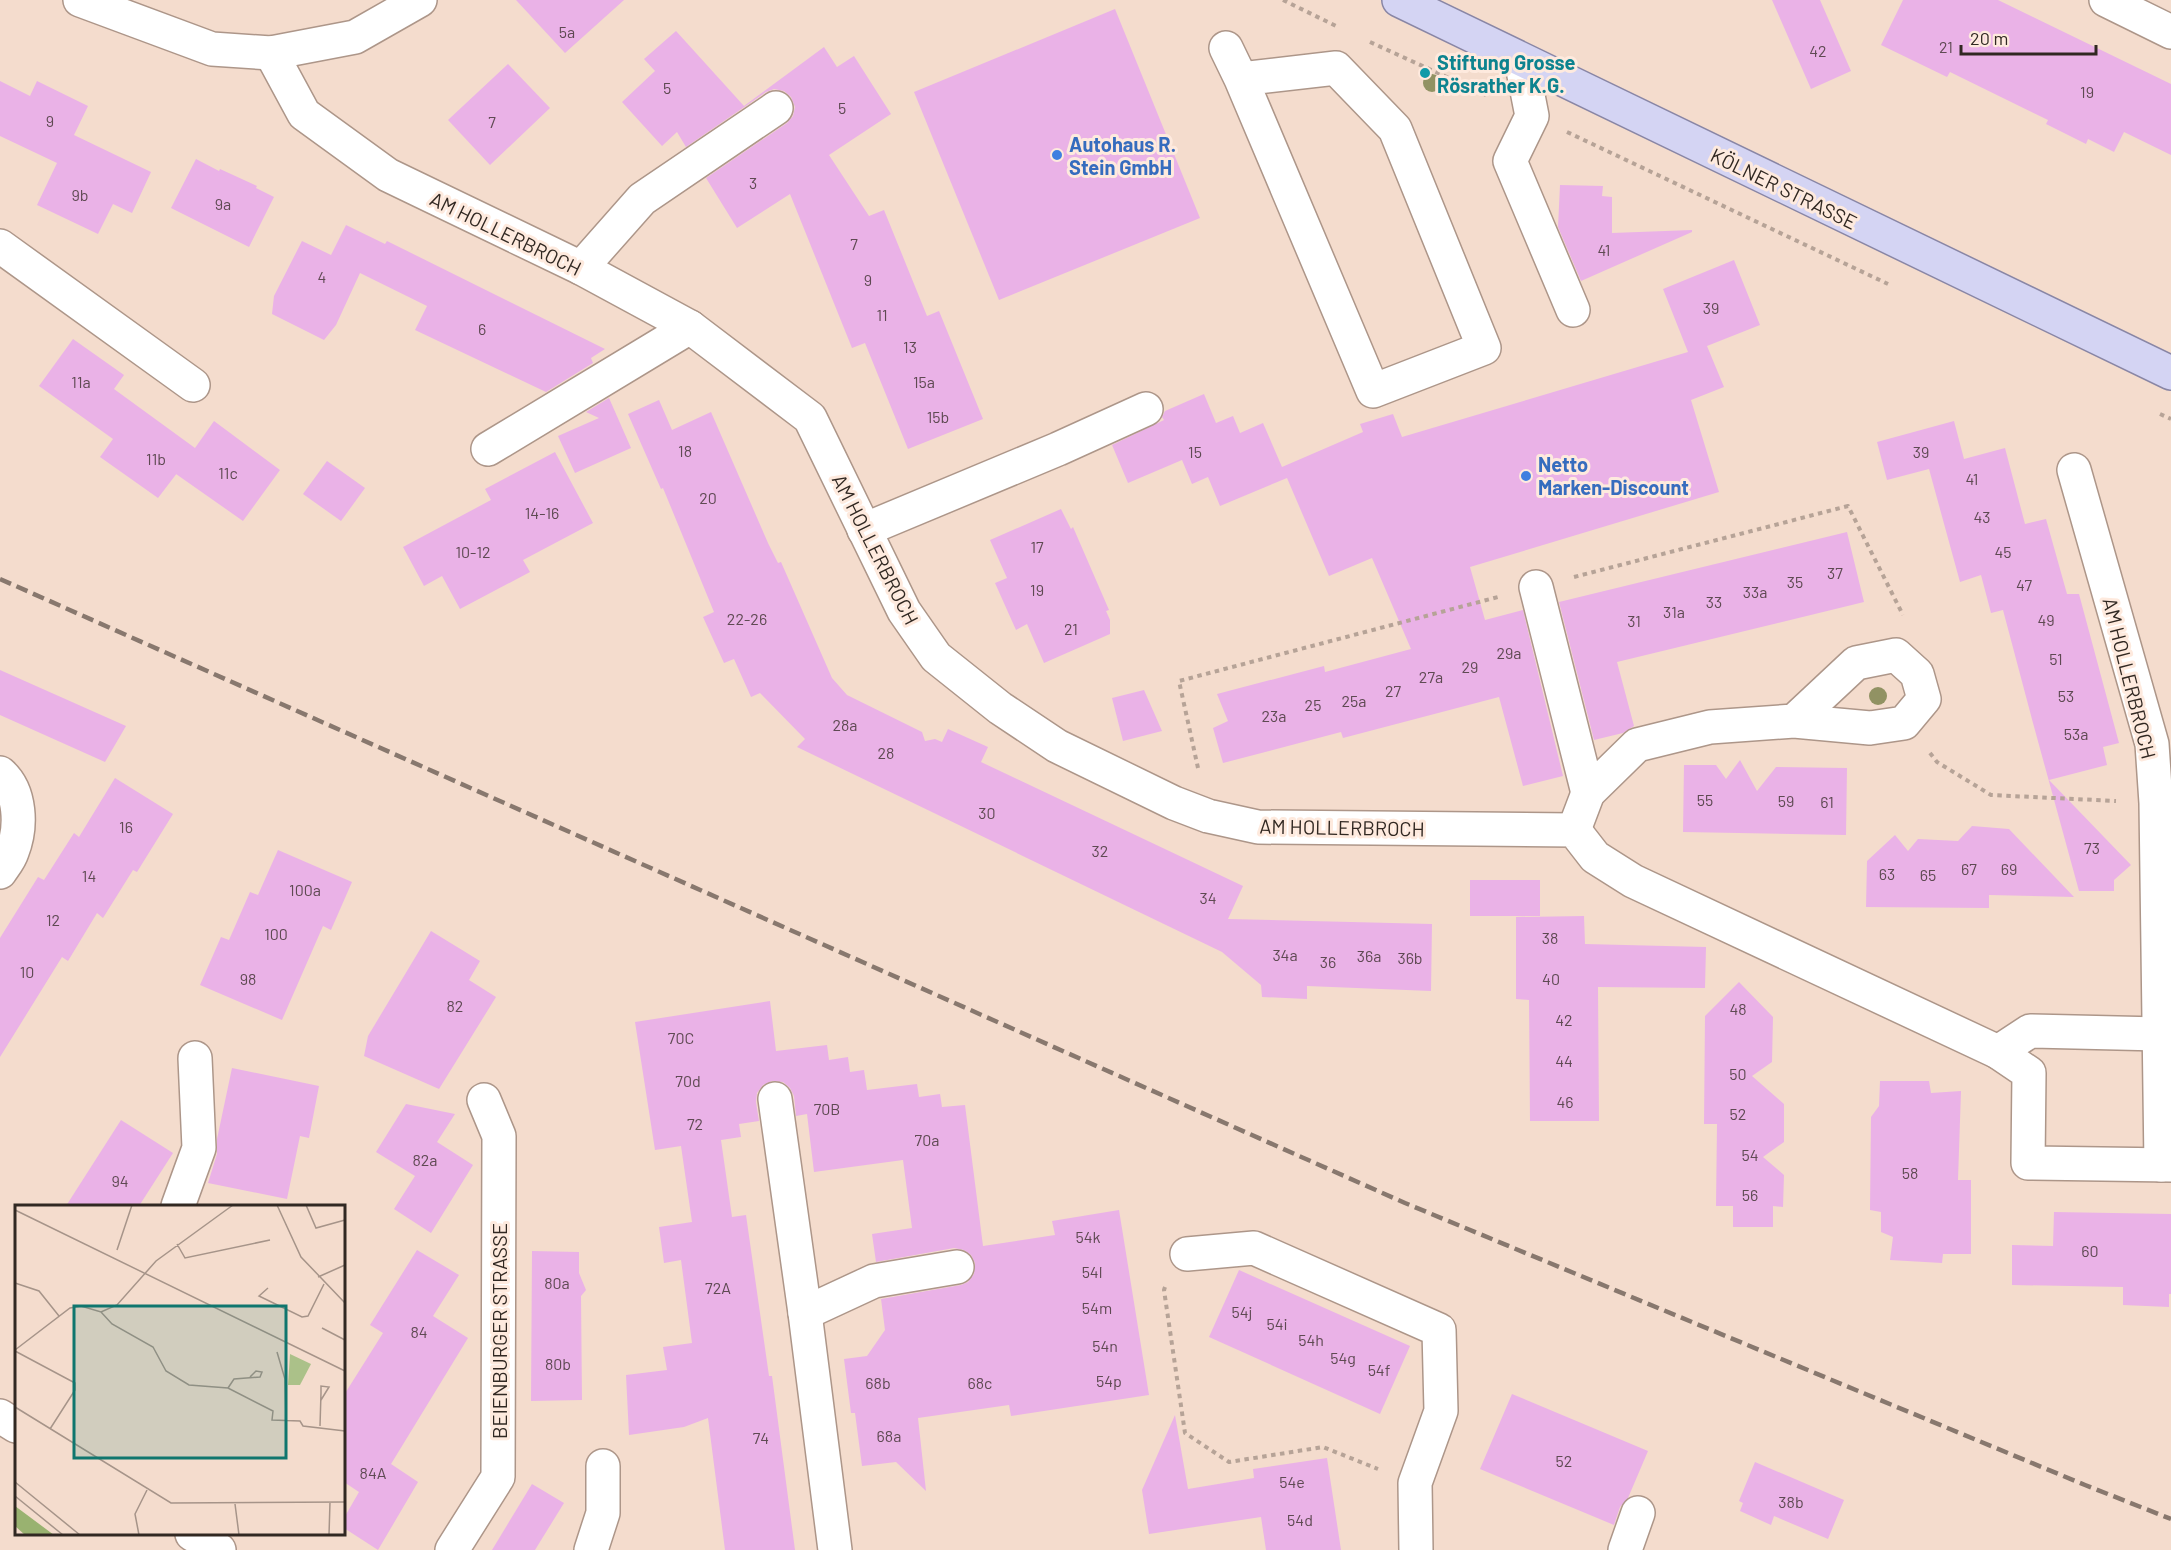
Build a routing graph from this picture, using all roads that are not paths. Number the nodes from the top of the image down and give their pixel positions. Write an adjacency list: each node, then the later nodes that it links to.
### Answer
1 (80, 0): 7 (street)
2 (420, 0): 7 (street)
3 (1399, 0): 8 (main road, KÖLNER STRASSE)
4 (2106, 0): 5 (street)
5 (2171, 32)
6 (1226, 48): 9 (street)
7 (271, 53): 12 (street, AM HOLLERBROCH)
8 (1521, 60): 13 (street); 15 (main road, KÖLNER STRASSE)
9 (1241, 79): 9 (street)
10 (776, 108): 12 (street)
11 (0, 246): 16 (street)
12 (581, 268): 14 (street, AM HOLLERBROCH)
13 (1573, 310)
14 (690, 327): 18 (street); 20 (street, AM HOLLERBROCH)
15 (2171, 373)
16 (193, 385)
17 (1146, 409): 20 (street)
18 (488, 448)
19 (2074, 470): 27 (street, AM HOLLERBROCH)
20 (864, 530): 25 (street, AM HOLLERBROCH)
21 (1536, 587): 24 (street)
22 (1794, 721): 22 (street); 24 (street)
23 (0, 773): 26 (street)
24 (1588, 793): 25 (street)
25 (1574, 830): 28 (street, AM HOLLERBROCH)
26 (0, 872)
27 (2160, 1034): 28 (street); 32 (street, AM HOLLERBROCH)
28 (1998, 1052): 32 (street, AM HOLLERBROCH)
29 (195, 1058): 33 (street)
30 (775, 1099): 36 (street)
31 (484, 1100): 43 (street, BEIENBURGER STRASSE)
32 (2166, 1165)
33 (178, 1205)
34 (1187, 1254): 46 (street)
35 (957, 1267): 36 (street)
36 (804, 1313): 45 (street)
37 (0, 1416): 38 (street)
38 (15, 1425)
39 (603, 1466): 44 (street)
40 (1638, 1513): 47 (street)
41 (195, 1535): 42 (street)
42 (219, 1550)
43 (452, 1550)
44 (591, 1550)
45 (835, 1550)
46 (1416, 1550)
47 (1625, 1550)

